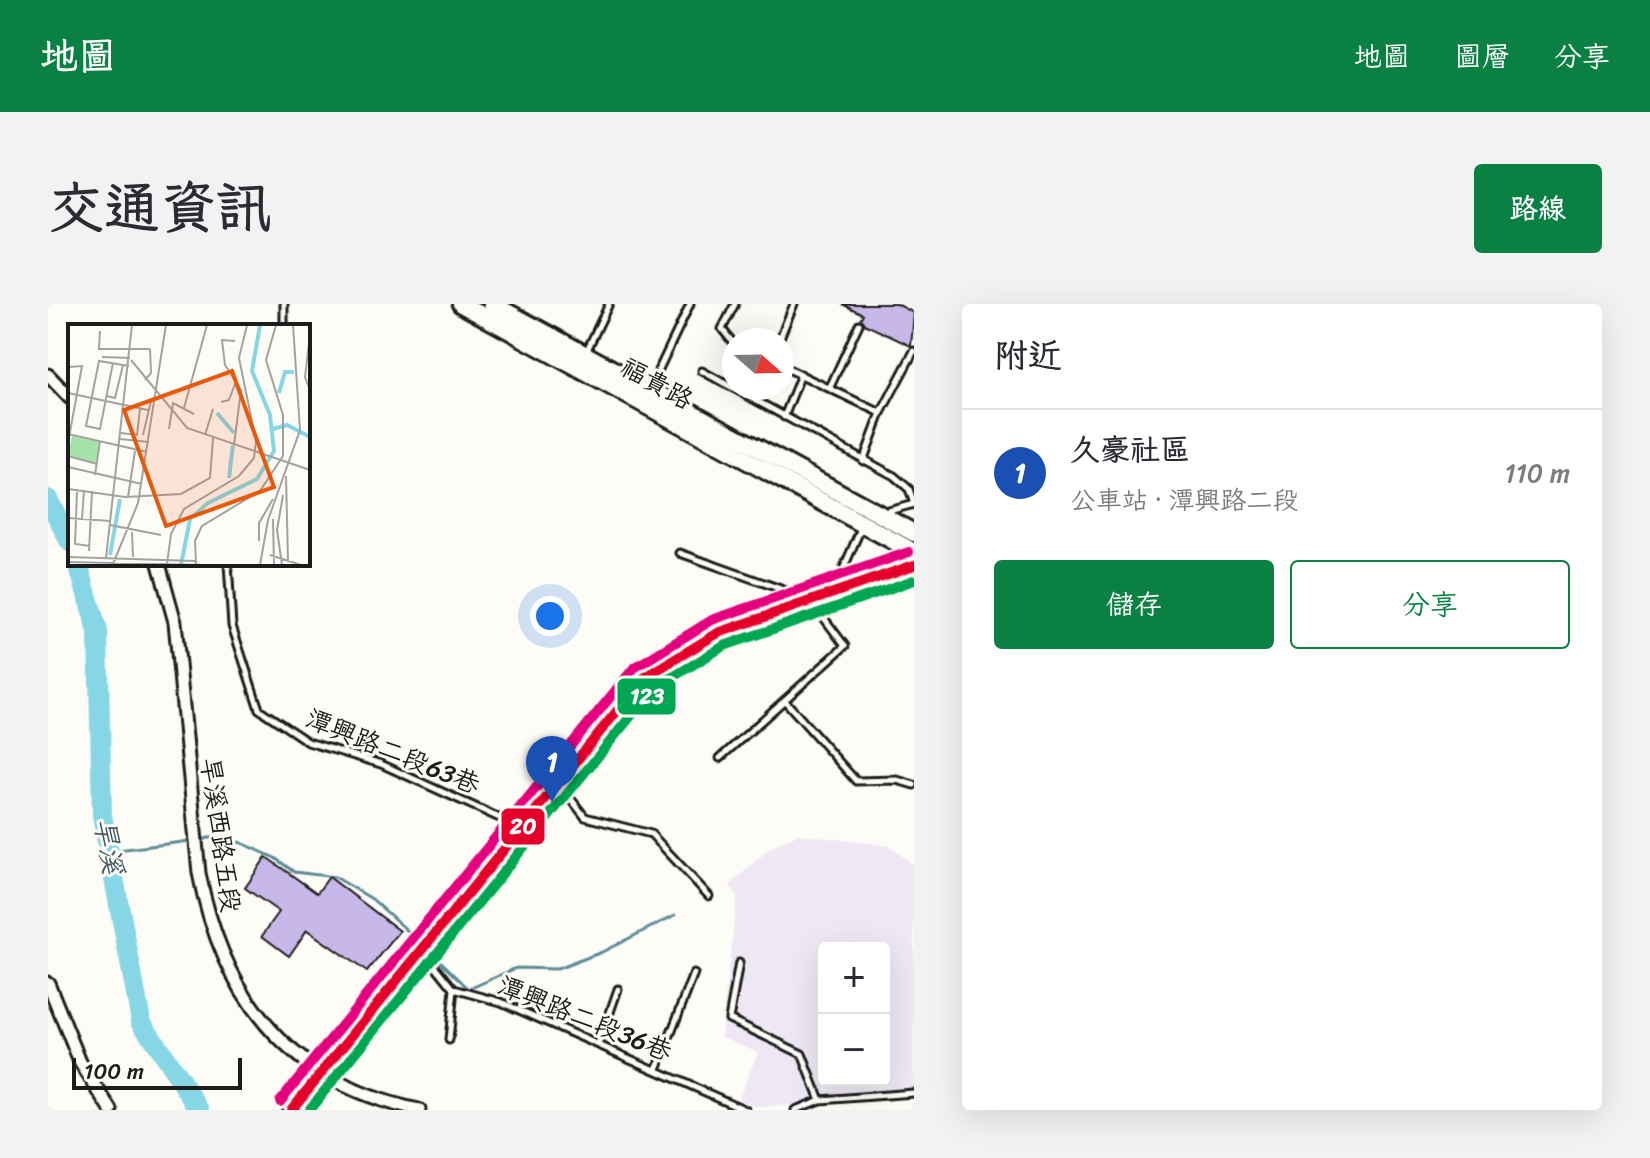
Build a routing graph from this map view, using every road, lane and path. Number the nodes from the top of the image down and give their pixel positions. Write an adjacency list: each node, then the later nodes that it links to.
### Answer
1 (461, 304): 23 (street, 福貴路)
2 (492, 304): 11 (street, 福貴路)
3 (609, 304): 11 (lane)
4 (690, 304): 17 (lane)
5 (735, 304): 8 (lane)
6 (794, 304): 9 (lane)
7 (859, 324): 16 (lane)
8 (723, 328)
9 (784, 328)
10 (914, 351): 19 (lane)
11 (584, 354): 17 (street, 福貴路)
12 (702, 371): 20 (lane)
13 (794, 371): 14 (lane)
14 (801, 374): 16 (lane); 20 (lane)
15 (48, 375): 18 (street)
16 (830, 387): 19 (lane)
17 (649, 390): 23 (street, 福貴路)
18 (68, 396)
19 (881, 413): 21 (lane)
20 (784, 417): 21 (lane)
21 (863, 461): 22 (lane)
22 (914, 504): 23 (lane)
23 (870, 519): 24 (street, 福貴路); 25 (street, 福貴路); 30 (lane)
24 (914, 533)
25 (914, 552)
26 (680, 553): 31 (lane)
27 (914, 565): 30 (street)
28 (160, 566): 47 (street, 旱溪西路五段)
29 (228, 566): 36 (lane, 潭興路二段63巷)
30 (832, 592): 31 (street)
31 (810, 600): 32 (lane); 34 (street)
32 (786, 702): 33 (lane); 35 (lane)
33 (720, 758)
34 (558, 782): 36 (street); 37 (lane)
35 (914, 785)
36 (520, 827): 38 (street)
37 (709, 896)
38 (421, 948): 42 (lane); 47 (street)
39 (739, 963): 49 (lane)
40 (694, 974): 46 (lane)
41 (48, 983): 50 (street)
42 (454, 989): 44 (lane); 45 (lane, 潭興路二段36巷)
43 (618, 989): 45 (lane)
44 (449, 1040)
45 (599, 1044): 46 (lane, 潭興路二段36巷)
46 (657, 1069): 53 (lane, 潭興路二段36巷)
47 (319, 1077): 51 (street); 52 (street, 旱溪西路五段)
48 (914, 1093): 49 (lane)
49 (820, 1100): 54 (lane)
50 (111, 1110)
51 (291, 1110)
52 (419, 1110)
53 (746, 1110)
54 (795, 1110)

